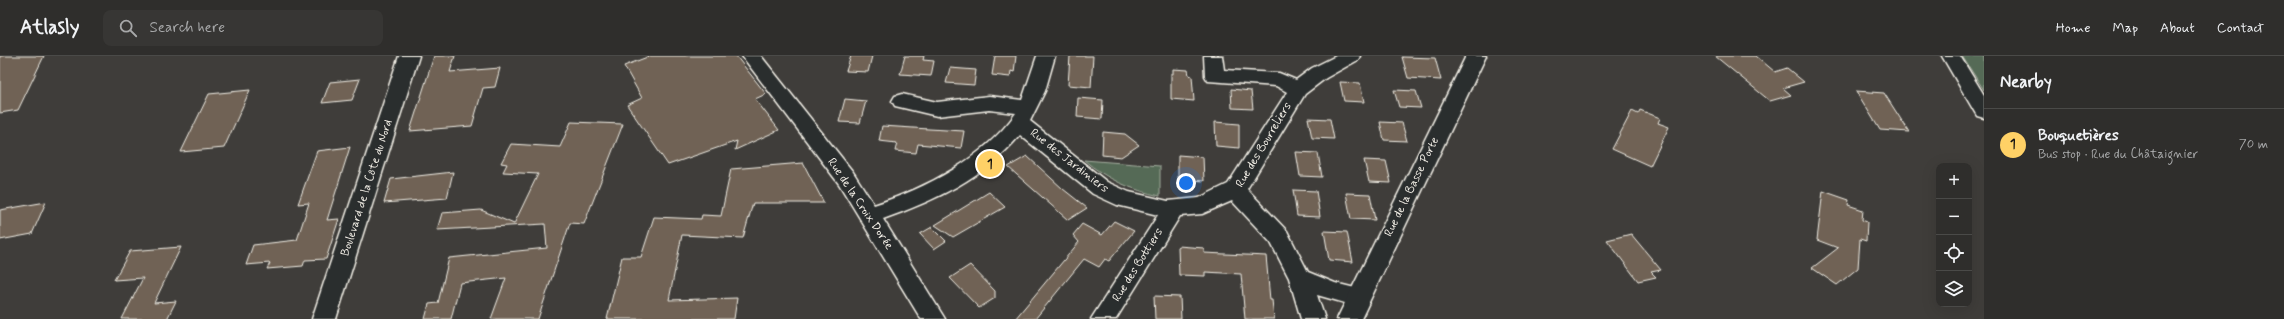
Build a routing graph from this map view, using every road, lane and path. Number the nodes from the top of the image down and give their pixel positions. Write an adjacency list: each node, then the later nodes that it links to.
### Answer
1 (409, 56): 17 (street, Boulevard de la Côte du Nord)
2 (751, 56): 14 (street, Rue de la Croix Dorée)
3 (1046, 56): 11 (street)
4 (1213, 56): 8 (street)
5 (1351, 56): 8 (street, Rue des Bourreliers)
6 (1476, 56): 16 (street, Rue de la Basse Porte)
7 (1951, 56): 10 (street)
8 (1298, 89): 12 (street, Rue des Bourreliers)
9 (902, 101): 11 (street)
10 (1984, 111)
11 (1023, 115): 13 (street, Rue des Jardiniers); 14 (street)
12 (1235, 190): 13 (street, Rue des Jardiniers); 15 (street, Rue des Bourreliers)
13 (1168, 209): 19 (street, Rue des Bottiers)
14 (870, 215): 18 (street, Rue de la Croix Dorée)
15 (1300, 278): 16 (street); 20 (street, Rue des Bourreliers)
16 (1359, 298): 21 (street, Rue de la Basse Porte)
17 (324, 319)
18 (933, 319)
19 (1103, 319)
20 (1313, 319)
21 (1349, 319)

